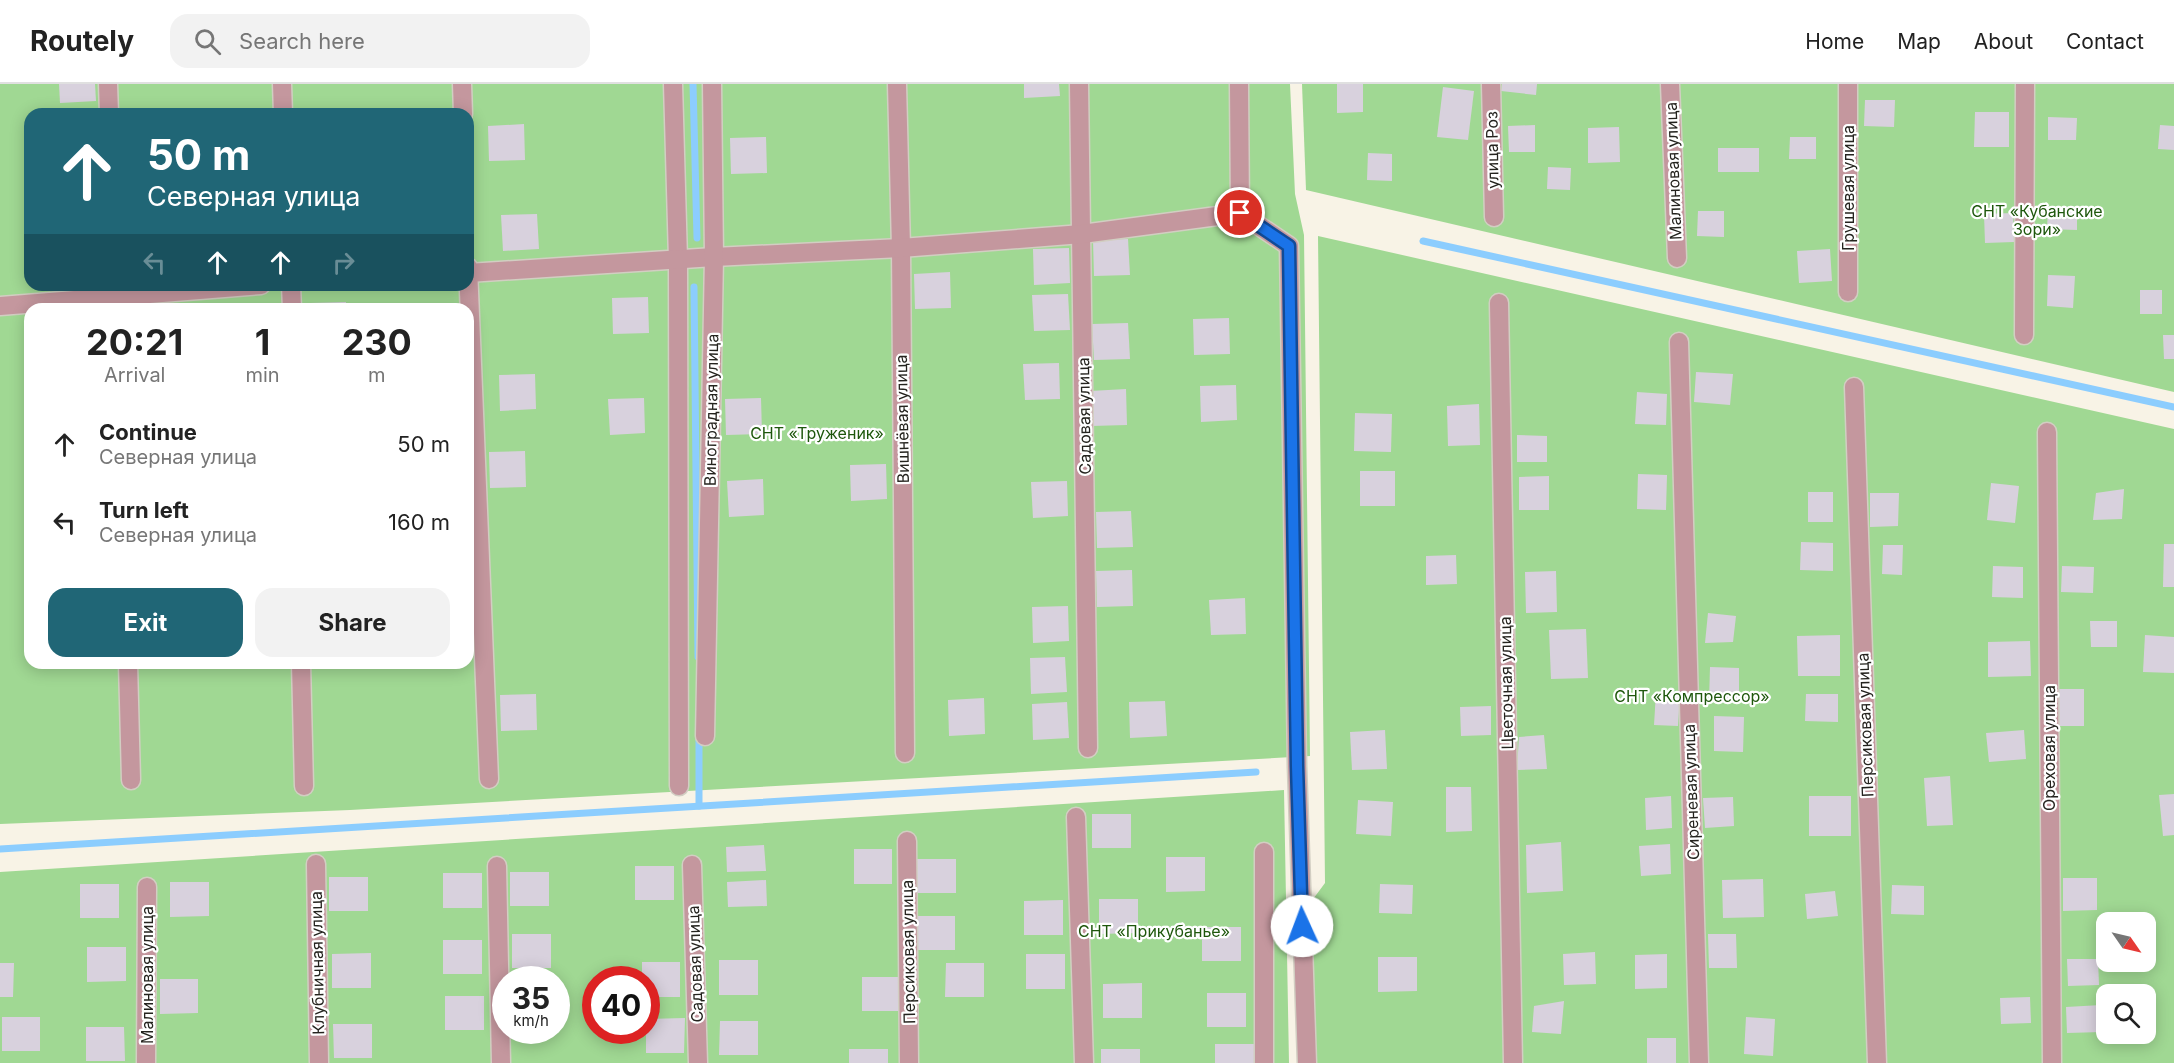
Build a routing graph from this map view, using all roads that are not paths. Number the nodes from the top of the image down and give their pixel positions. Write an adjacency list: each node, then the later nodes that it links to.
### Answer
1 (108, 84): 13 (street)
2 (282, 84): 14 (street)
3 (462, 84): 15 (street)
4 (674, 84): 22 (street)
5 (712, 84): 20 (street, Виноградная улица)
6 (897, 84): 19 (street, Вишнёвая улица)
7 (1079, 84): 18 (street, Садовая улица)
8 (1239, 84): 16 (street)
9 (1491, 84): 17 (street, улица Роз)
10 (1670, 84): 21 (street, Малиновая улица)
11 (1848, 84): 25 (street, Грушевая улица)
12 (2025, 84): 31 (street)
13 (109, 108)
14 (283, 108)
15 (463, 108)
16 (1240, 213): 18 (street); 59 (street)
17 (1494, 217)
18 (1083, 234): 19 (street); 39 (street, Садовая улица)
19 (901, 248): 20 (street); 40 (street, Вишнёвая улица)
20 (714, 257): 22 (street); 38 (street, Виноградная улица)
21 (1677, 258)
22 (678, 259): 23 (street); 44 (street)
23 (474, 273)
24 (190, 291): 26 (street)
25 (1848, 292)
26 (119, 297): 27 (street)
27 (40, 303)
28 (1499, 303): 60 (street, Цветочная улица)
29 (24, 304): 30 (street)
30 (0, 306)
31 (2024, 335)
32 (1679, 342): 61 (street, Сиреневая улица)
33 (1854, 387): 62 (street, Персиковая улица)
34 (474, 418): 41 (street)
35 (2047, 432): 63 (street, Ореховая улица)
36 (128, 669): 42 (street)
37 (301, 669): 43 (street)
38 (705, 736)
39 (1088, 748)
40 (906, 753)
41 (489, 779)
42 (131, 780)
43 (304, 786)
44 (679, 786)
45 (1076, 817): 57 (street)
46 (907, 841): 56 (street, Персиковая улица)
47 (1264, 852): 58 (street)
48 (316, 864): 53 (street, Клубничная улица)
49 (692, 865): 55 (street, Садовая улица)
50 (497, 866): 54 (street)
51 (147, 887): 52 (street, Малиновая улица)
52 (146, 1063)
53 (319, 1063)
54 (501, 1063)
55 (698, 1063)
56 (909, 1063)
57 (1084, 1063)
58 (1264, 1063)
59 (1307, 1063)
60 (1513, 1063)
61 (1699, 1063)
62 (1877, 1063)
63 (2052, 1063)

